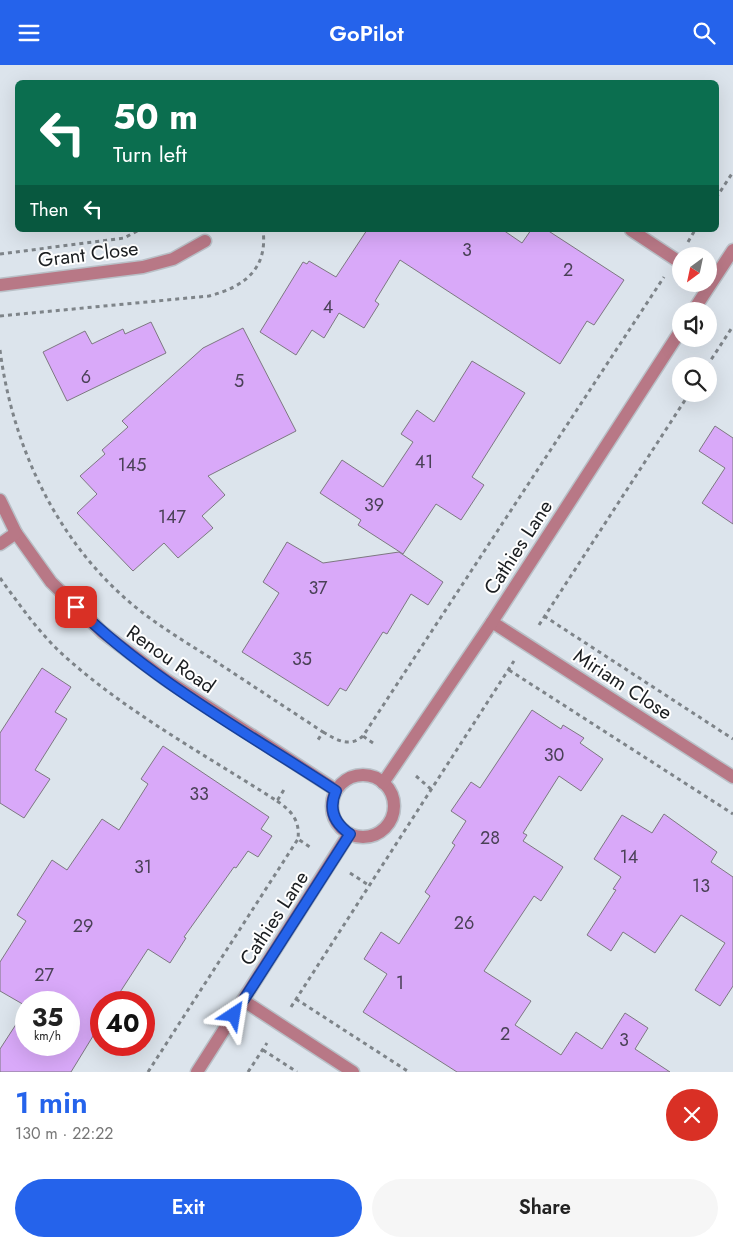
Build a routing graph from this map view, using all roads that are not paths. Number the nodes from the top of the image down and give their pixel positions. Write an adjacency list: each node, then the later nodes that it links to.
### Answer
1 (634, 232): 4 (street)
2 (205, 241): 6 (street, Grant Close)
3 (733, 250): 5 (street)
4 (672, 257)
5 (718, 271)
6 (0, 285)
7 (672, 344): 11 (street, Cathies Lane)
8 (0, 500): 9 (street, Renou Road)
9 (16, 533): 10 (street); 14 (street, Renou Road)
10 (0, 544)
11 (492, 622): 12 (street, Miriam Close); 13 (street, Cathies Lane)
12 (733, 777)
13 (384, 783): 14 (street); 15 (street)
14 (336, 791): 15 (street)
15 (350, 834): 16 (street, Cathies Lane)
16 (244, 1001): 17 (street, Cathies Lane); 18 (street)
17 (197, 1072)
18 (353, 1072)

